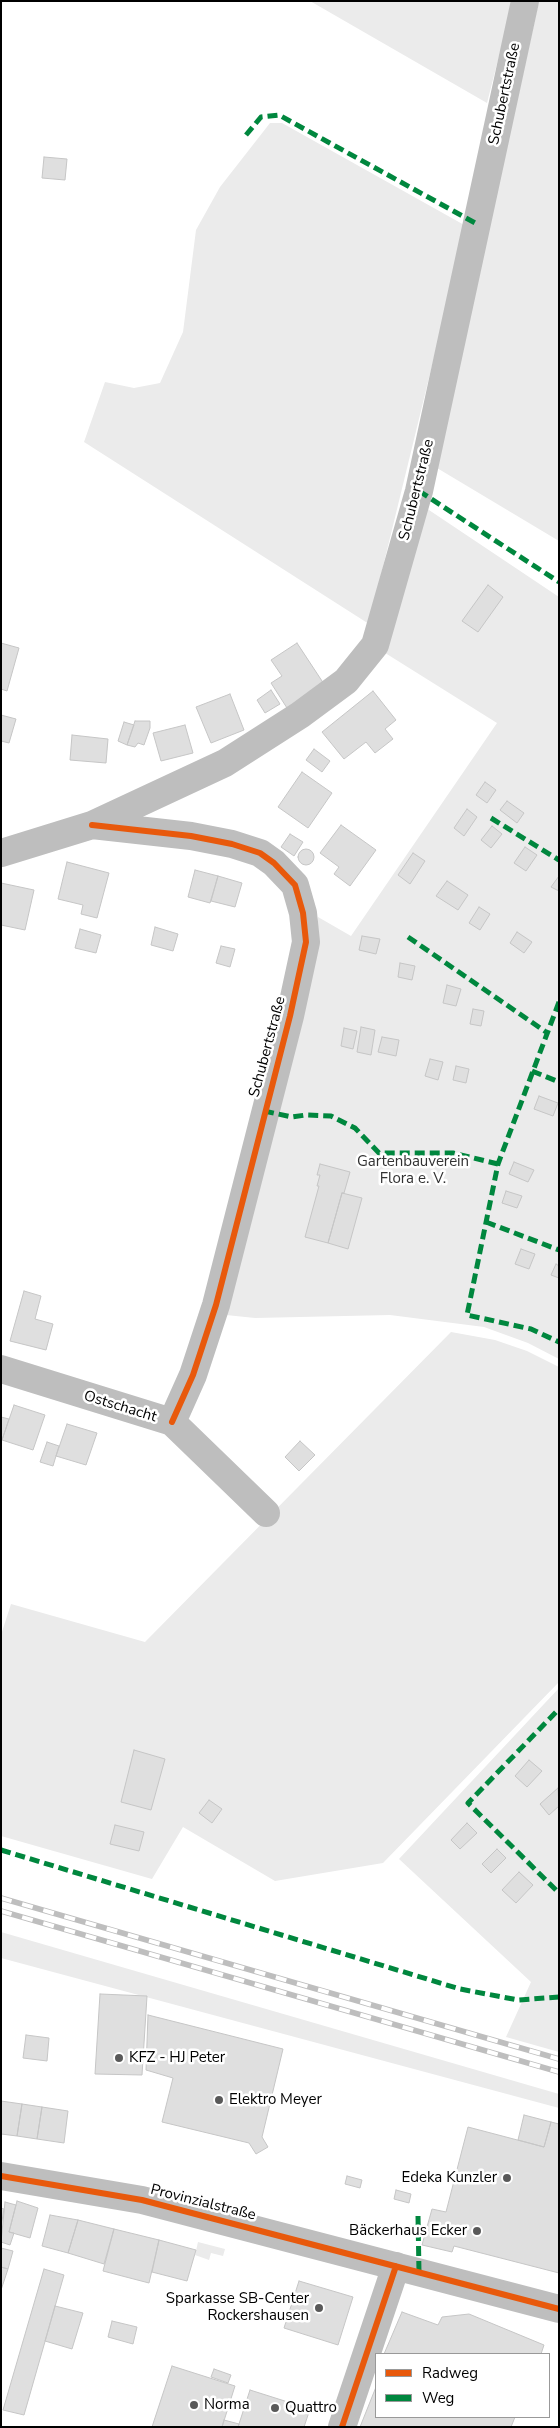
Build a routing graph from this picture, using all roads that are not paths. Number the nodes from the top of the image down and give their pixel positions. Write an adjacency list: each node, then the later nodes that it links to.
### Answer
1 (525, 1): 2 (street, Schubertstraße)
2 (92, 825): 3 (street, Schubertstraße); 5 (street, Schubertstraße)
3 (1, 853)
4 (1, 1369): 5 (street, Ostschacht)
5 (172, 1422): 6 (street, Ostschacht)
6 (266, 1513)
7 (1, 2176): 8 (street, Provinzialstraße)
8 (396, 2266): 9 (street, Provinzialstraße); 10 (street)
9 (559, 2309)
10 (342, 2427)

